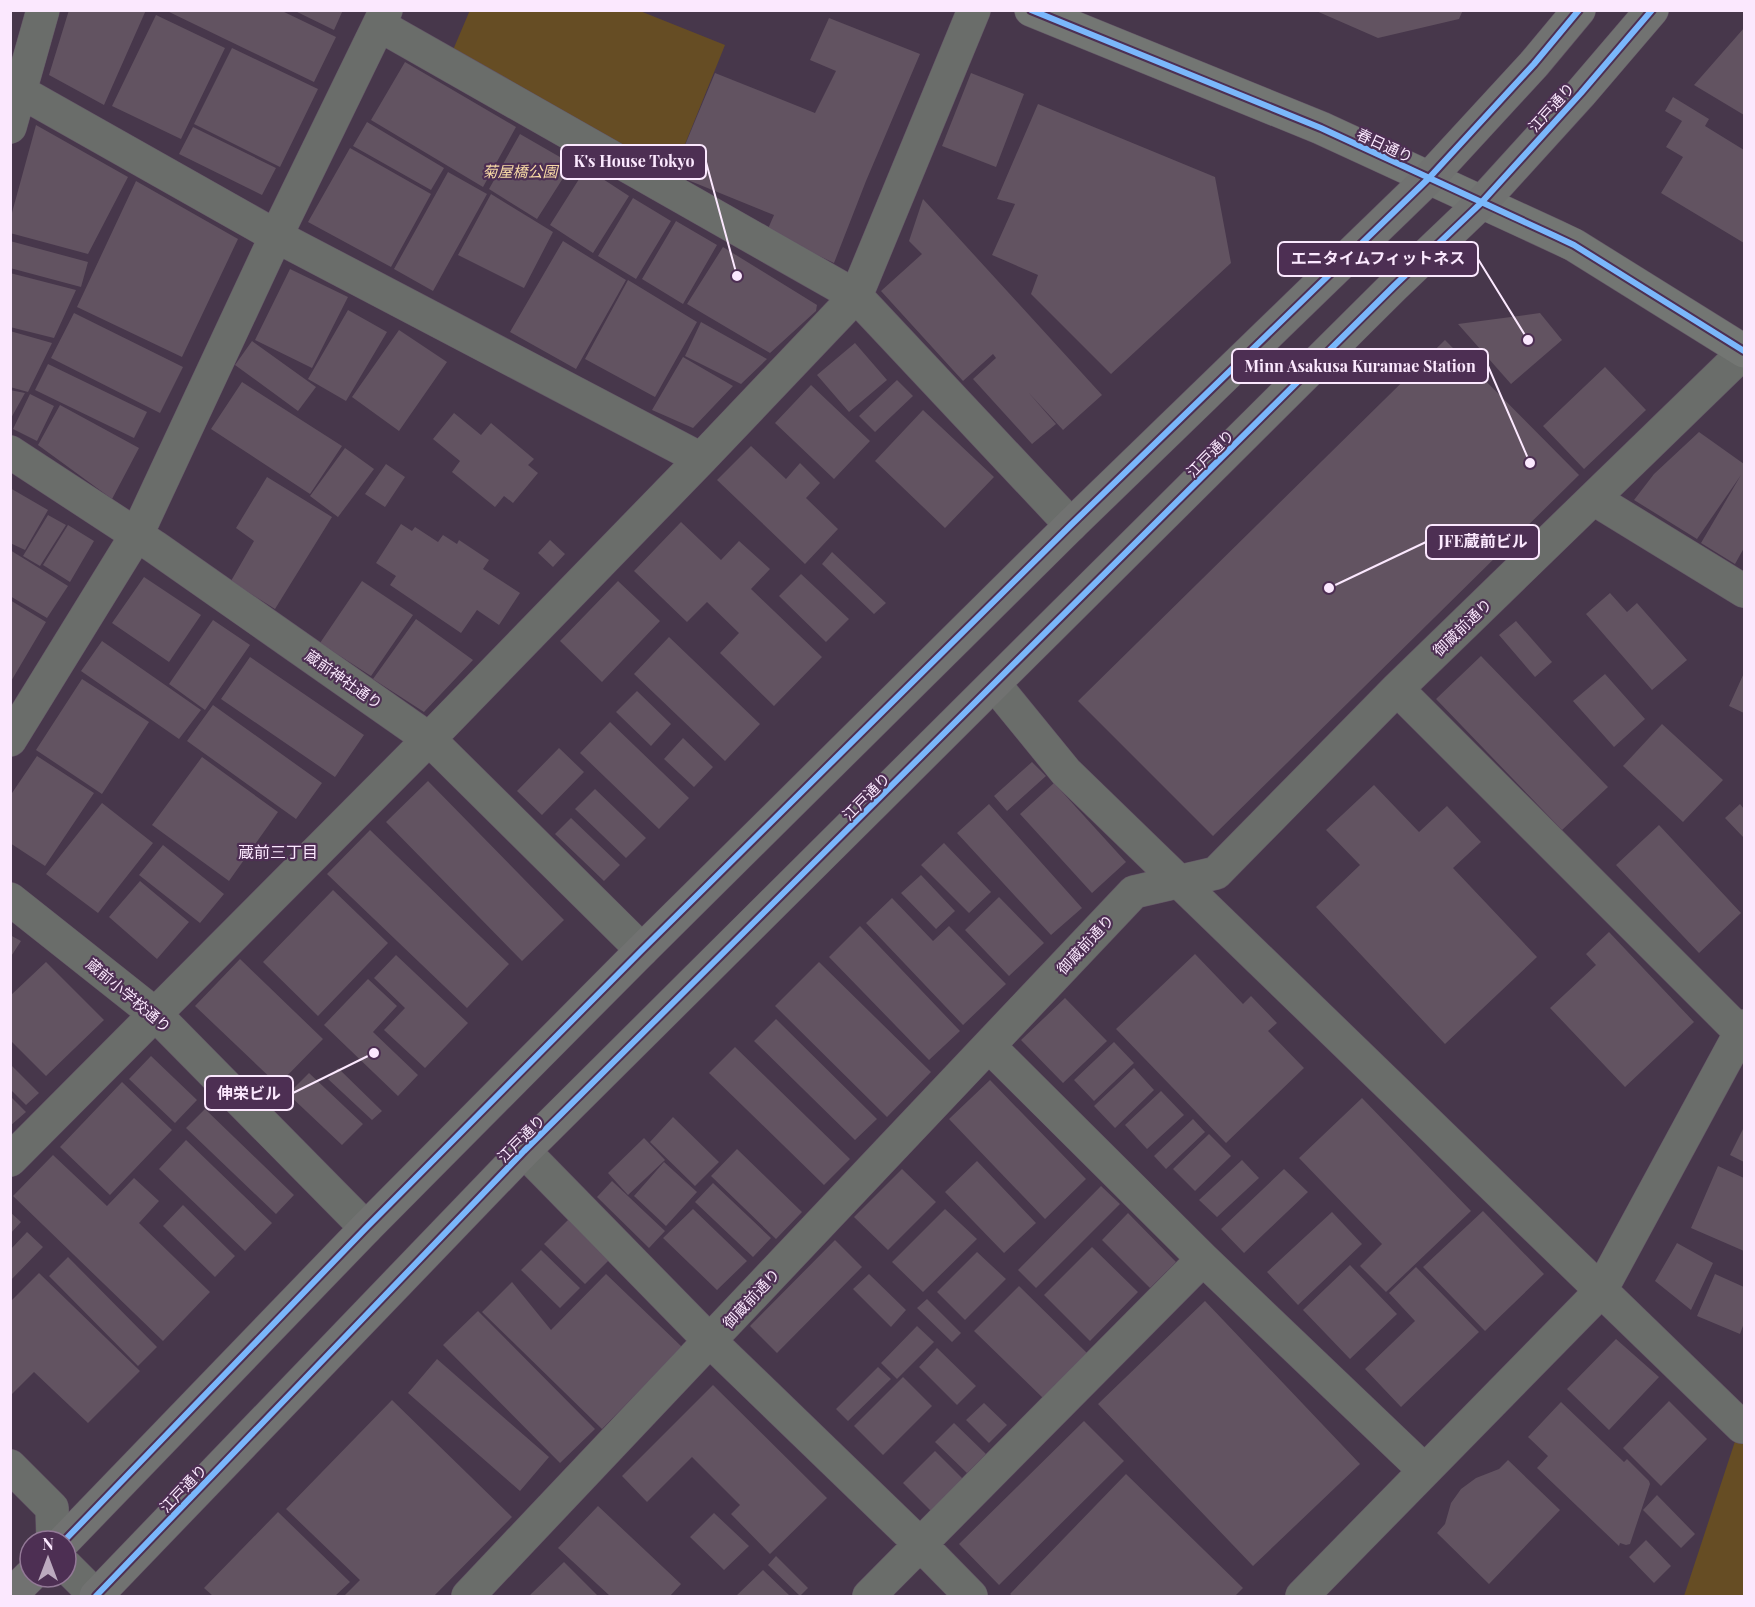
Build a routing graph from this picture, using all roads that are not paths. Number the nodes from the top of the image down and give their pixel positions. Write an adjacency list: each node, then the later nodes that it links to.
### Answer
1 (43, 10): 7 (street)
2 (974, 10): 12 (street)
3 (1579, 10): 9 (highway)
4 (1652, 10): 10 (highway, 江戸通り)
5 (1046, 13): 9 (main road, 春日通り)
6 (382, 18): 11 (street); 12 (street)
7 (16, 91): 8 (street); 11 (street)
8 (10, 127)
9 (1429, 178): 10 (main road, 春日通り); 17 (highway)
10 (1481, 203): 13 (main road, 春日通り); 20 (highway, 江戸通り)
11 (276, 236): 15 (street); 18 (street)
12 (856, 296): 15 (street); 17 (street)
13 (1744, 351): 16 (street, 御蔵前通り)
14 (10, 452): 18 (street, 蔵前神社通り)
15 (701, 459): 22 (street)
16 (1594, 499): 19 (street); 21 (street, 御蔵前通り)
17 (1071, 525): 26 (highway)
18 (137, 534): 22 (street, 蔵前神社通り); 23 (street)
19 (1744, 591)
20 (994, 685): 24 (street); 30 (highway, 江戸通り)
21 (1398, 689): 24 (street, 御蔵前通り); 28 (street)
22 (429, 739): 26 (street, 蔵前神社通り); 27 (street)
23 (10, 740)
24 (1181, 882): 29 (street, 御蔵前通り); 34 (street)
25 (10, 899): 27 (street, 蔵前小学校通り)
26 (642, 950): 32 (highway)
27 (156, 1014): 31 (street); 32 (street, 蔵前小学校通り)
28 (1743, 1030): 34 (street)
29 (989, 1046): 33 (street); 35 (street, 御蔵前通り)
30 (524, 1151): 35 (street); 43 (highway, 江戸通り)
31 (10, 1160)
32 (366, 1228): 40 (highway)
33 (1203, 1259): 38 (street); 41 (street)
34 (1600, 1292): 36 (street); 38 (street)
35 (710, 1341): 41 (street); 44 (street, 御蔵前通り)
36 (1742, 1427)
37 (10, 1466): 39 (street)
38 (1424, 1470): 47 (street)
39 (53, 1529)
40 (76, 1529)
41 (920, 1544): 45 (street); 46 (street)
42 (78, 1578): 43 (street)
43 (96, 1596)
44 (468, 1596)
45 (869, 1596)
46 (971, 1596)
47 (1302, 1596)

